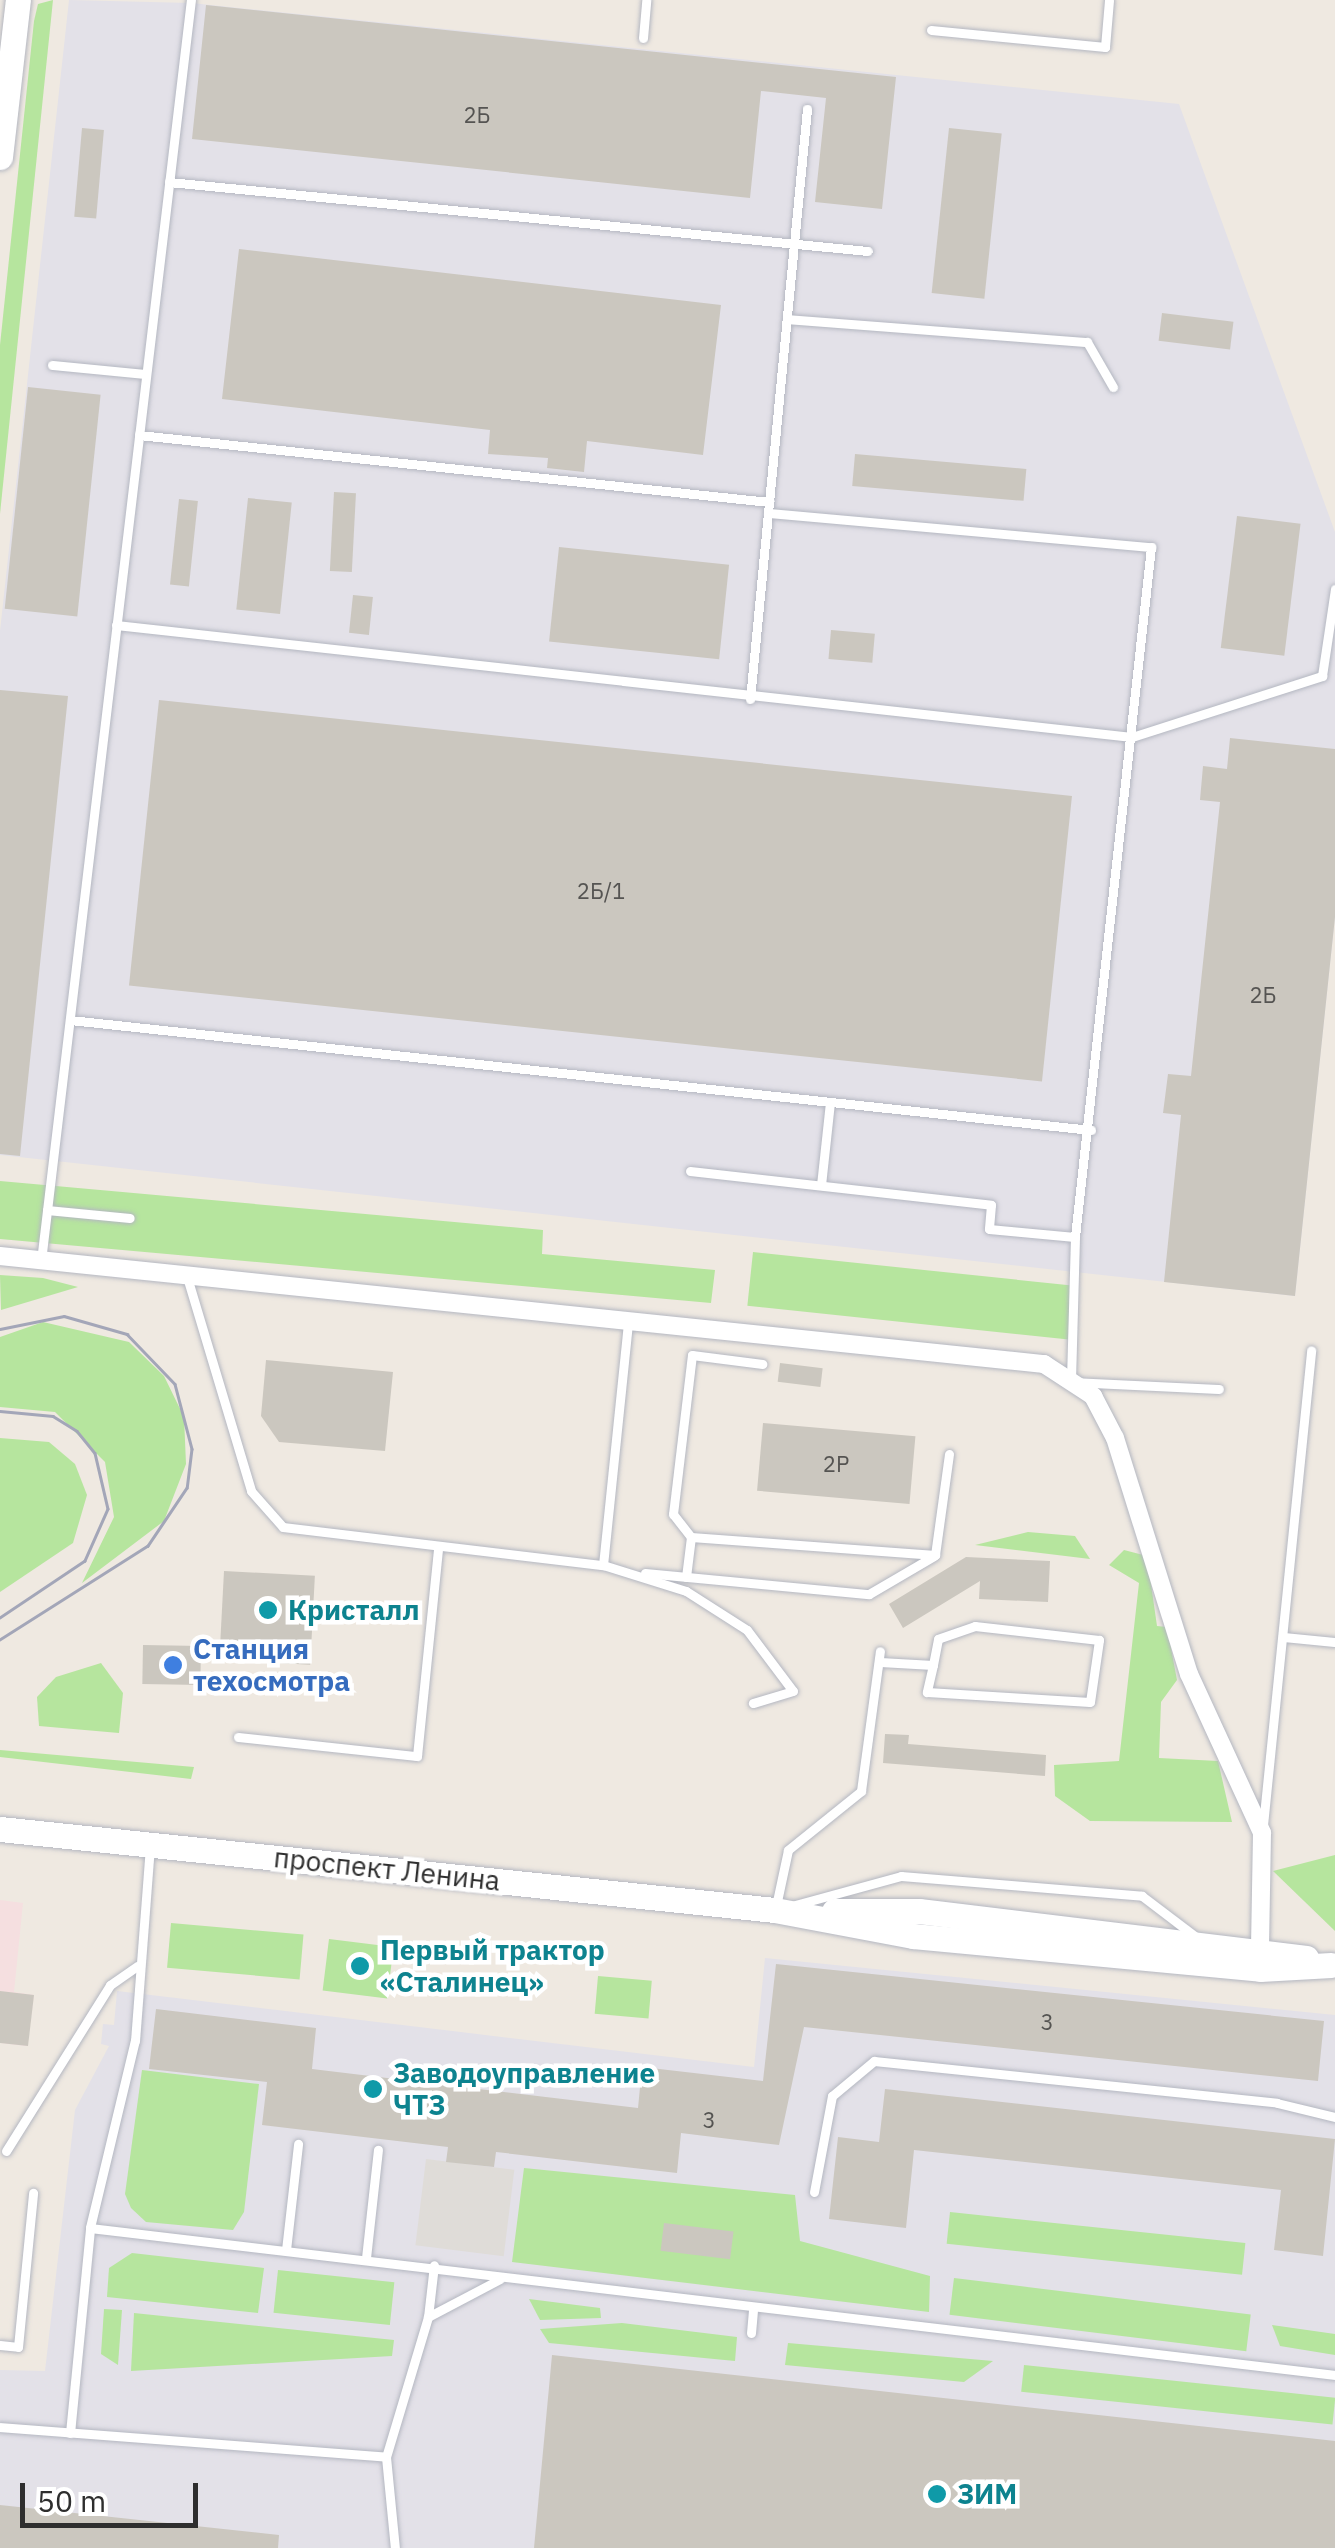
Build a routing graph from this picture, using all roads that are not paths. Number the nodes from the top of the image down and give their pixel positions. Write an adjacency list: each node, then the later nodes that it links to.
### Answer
1 (18, 0): 8 (street)
2 (191, 0): 9 (lane)
3 (646, 0): 6 (lane)
4 (1110, 0): 5 (lane)
5 (931, 30)
6 (643, 38)
7 (807, 109): 10 (lane)
8 (0, 157)
9 (169, 182): 10 (lane); 14 (lane)
10 (794, 244): 11 (lane); 12 (lane)
11 (868, 251)
12 (787, 318): 15 (lane); 17 (lane)
13 (52, 365): 14 (lane)
14 (146, 374): 16 (lane)
15 (1113, 388)
16 (138, 435): 17 (lane); 19 (lane)
17 (769, 507): 20 (lane); 21 (lane)
18 (1334, 589): 21 (lane)
19 (116, 625): 20 (lane); 22 (lane)
20 (750, 699): 21 (lane)
21 (1132, 737): 24 (lane)
22 (70, 1020): 23 (lane); 27 (lane)
23 (830, 1102): 24 (lane); 26 (lane)
24 (1091, 1130): 29 (lane)
25 (690, 1171): 26 (lane)
26 (821, 1186): 29 (lane)
27 (47, 1210): 28 (lane); 31 (lane)
28 (130, 1218)
29 (1075, 1237): 36 (lane)
30 (0, 1256): 31 (street)
31 (42, 1261): 32 (street)
32 (187, 1277): 33 (street); 40 (lane)
33 (628, 1318): 36 (street); 42 (lane)
34 (1311, 1350): 45 (lane)
35 (762, 1364): 39 (lane)
36 (1071, 1382): 37 (lane); 51 (street)
37 (1218, 1389)
38 (949, 1454): 41 (lane)
39 (691, 1537): 41 (lane); 44 (lane)
40 (438, 1548): 42 (lane); 49 (lane)
41 (935, 1555): 44 (lane)
42 (603, 1566): 43 (lane)
43 (632, 1572): 44 (lane); 48 (lane)
44 (686, 1577)
45 (1283, 1638): 46 (lane); 51 (lane)
46 (1335, 1642)
47 (933, 1665): 47 (lane); 53 (lane)
48 (753, 1703)
49 (238, 1737)
50 (0, 1829): 52 (street, проспект Ленина)
51 (1262, 1834): 56 (street)
52 (150, 1844): 53 (street, проспект Ленина); 59 (lane)
53 (775, 1910): 54 (street, проспект Ленина); 55 (lane)
54 (916, 1924): 55 (street, проспект Ленина); 57 (street, проспект Ленина)
55 (1187, 1935): 56 (street, проспект Ленина); 57 (lane)
56 (1260, 1947): 58 (street, проспект Ленина); 60 (street)
57 (1154, 1959): 60 (street, проспект Ленина)
58 (1333, 1965): 60 (street, проспект Ленина)
59 (137, 1966): 64 (lane); 67 (lane)
60 (1234, 1967)
61 (1335, 2118): 65 (lane)
62 (298, 2144): 68 (lane)
63 (378, 2150): 69 (lane)
64 (6, 2151)
65 (814, 2192)
66 (33, 2193): 75 (lane)
67 (90, 2228): 68 (lane); 78 (lane)
68 (286, 2250): 69 (lane)
69 (366, 2258): 70 (lane)
70 (434, 2266): 71 (lane); 73 (lane)
71 (500, 2279): 72 (lane); 73 (lane)
72 (753, 2308): 74 (lane); 76 (lane)
73 (428, 2317): 79 (lane)
74 (751, 2333)
75 (0, 2345)
76 (1335, 2375)
77 (0, 2427): 78 (lane)
78 (70, 2433): 79 (lane)
79 (386, 2457): 80 (lane)
80 (396, 2548)

